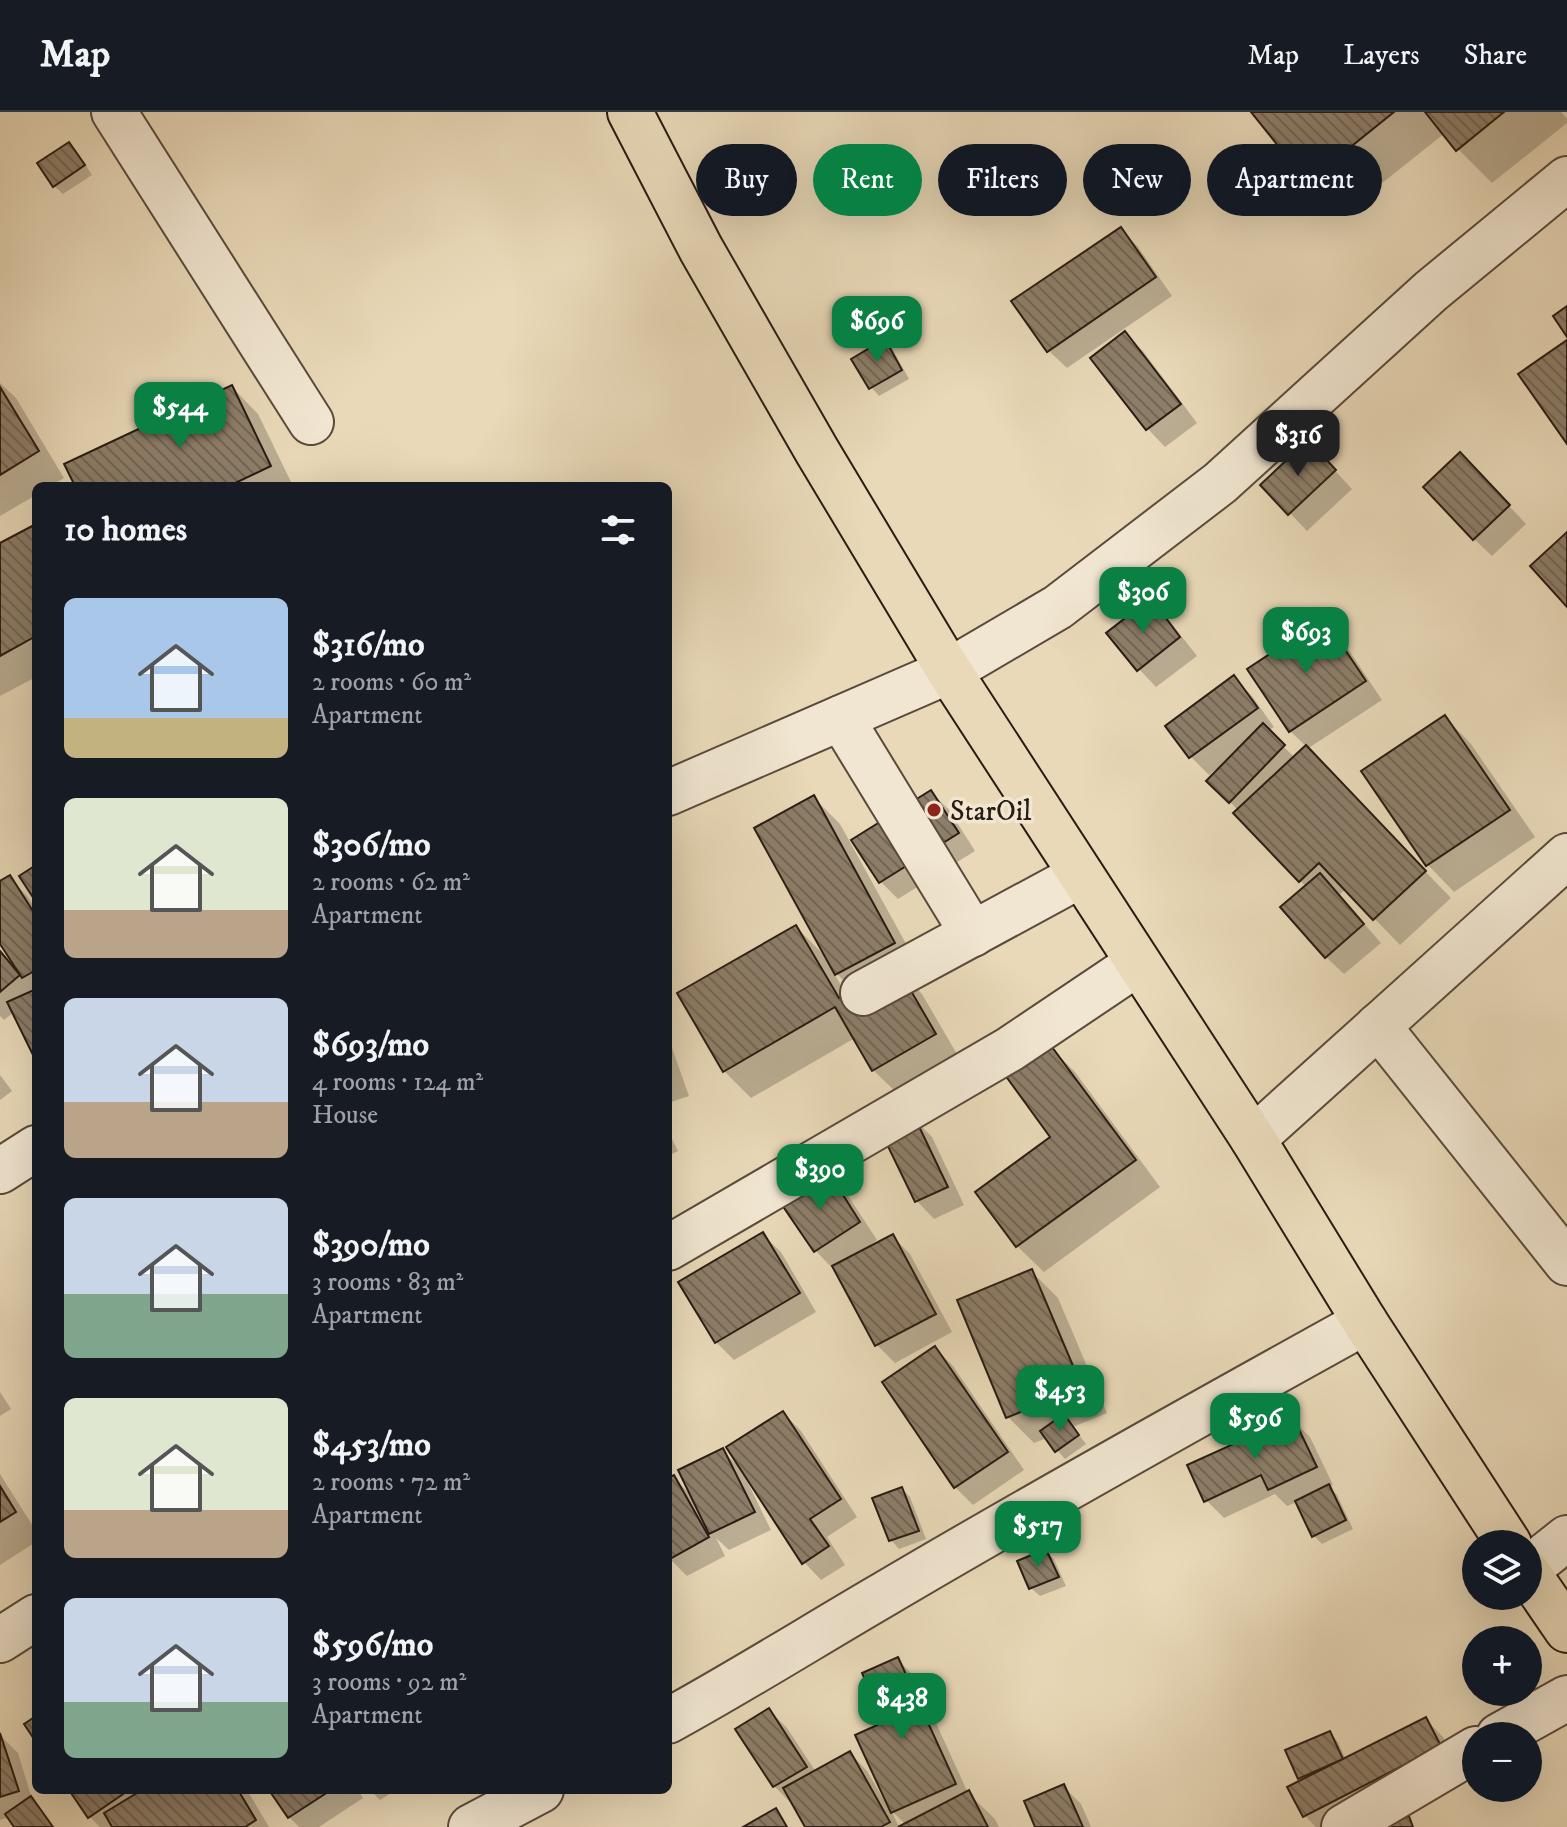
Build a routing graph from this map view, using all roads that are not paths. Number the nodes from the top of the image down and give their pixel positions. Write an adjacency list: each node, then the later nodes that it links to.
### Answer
1 (114, 112): 4 (street)
2 (630, 112): 5 (main road)
3 (1567, 179): 5 (street)
4 (311, 422)
5 (949, 671): 6 (street); 9 (main road)
6 (841, 718): 7 (street); 10 (street)
7 (672, 791)
8 (1567, 856): 13 (street)
9 (1081, 875): 10 (street); 11 (main road)
10 (973, 934): 12 (street)
11 (1138, 963): 14 (main road); 17 (street)
12 (863, 993)
13 (1378, 1026): 14 (street); 18 (street)
14 (1253, 1139): 19 (main road)
15 (32, 1151): 16 (street)
16 (0, 1171)
17 (672, 1246)
18 (1567, 1263)
19 (1365, 1322): 20 (main road); 28 (street)
20 (1500, 1530)
21 (1567, 1538): 22 (street)
22 (1542, 1559)
23 (1542, 1592): 25 (main road)
24 (32, 1620): 26 (street)
25 (1567, 1630)
26 (0, 1640)
27 (1567, 1698): 29 (street)
28 (672, 1719)
29 (1524, 1722)
30 (1462, 1757): 33 (street)
31 (533, 1794): 32 (street)
32 (471, 1827)
33 (1344, 1827)

